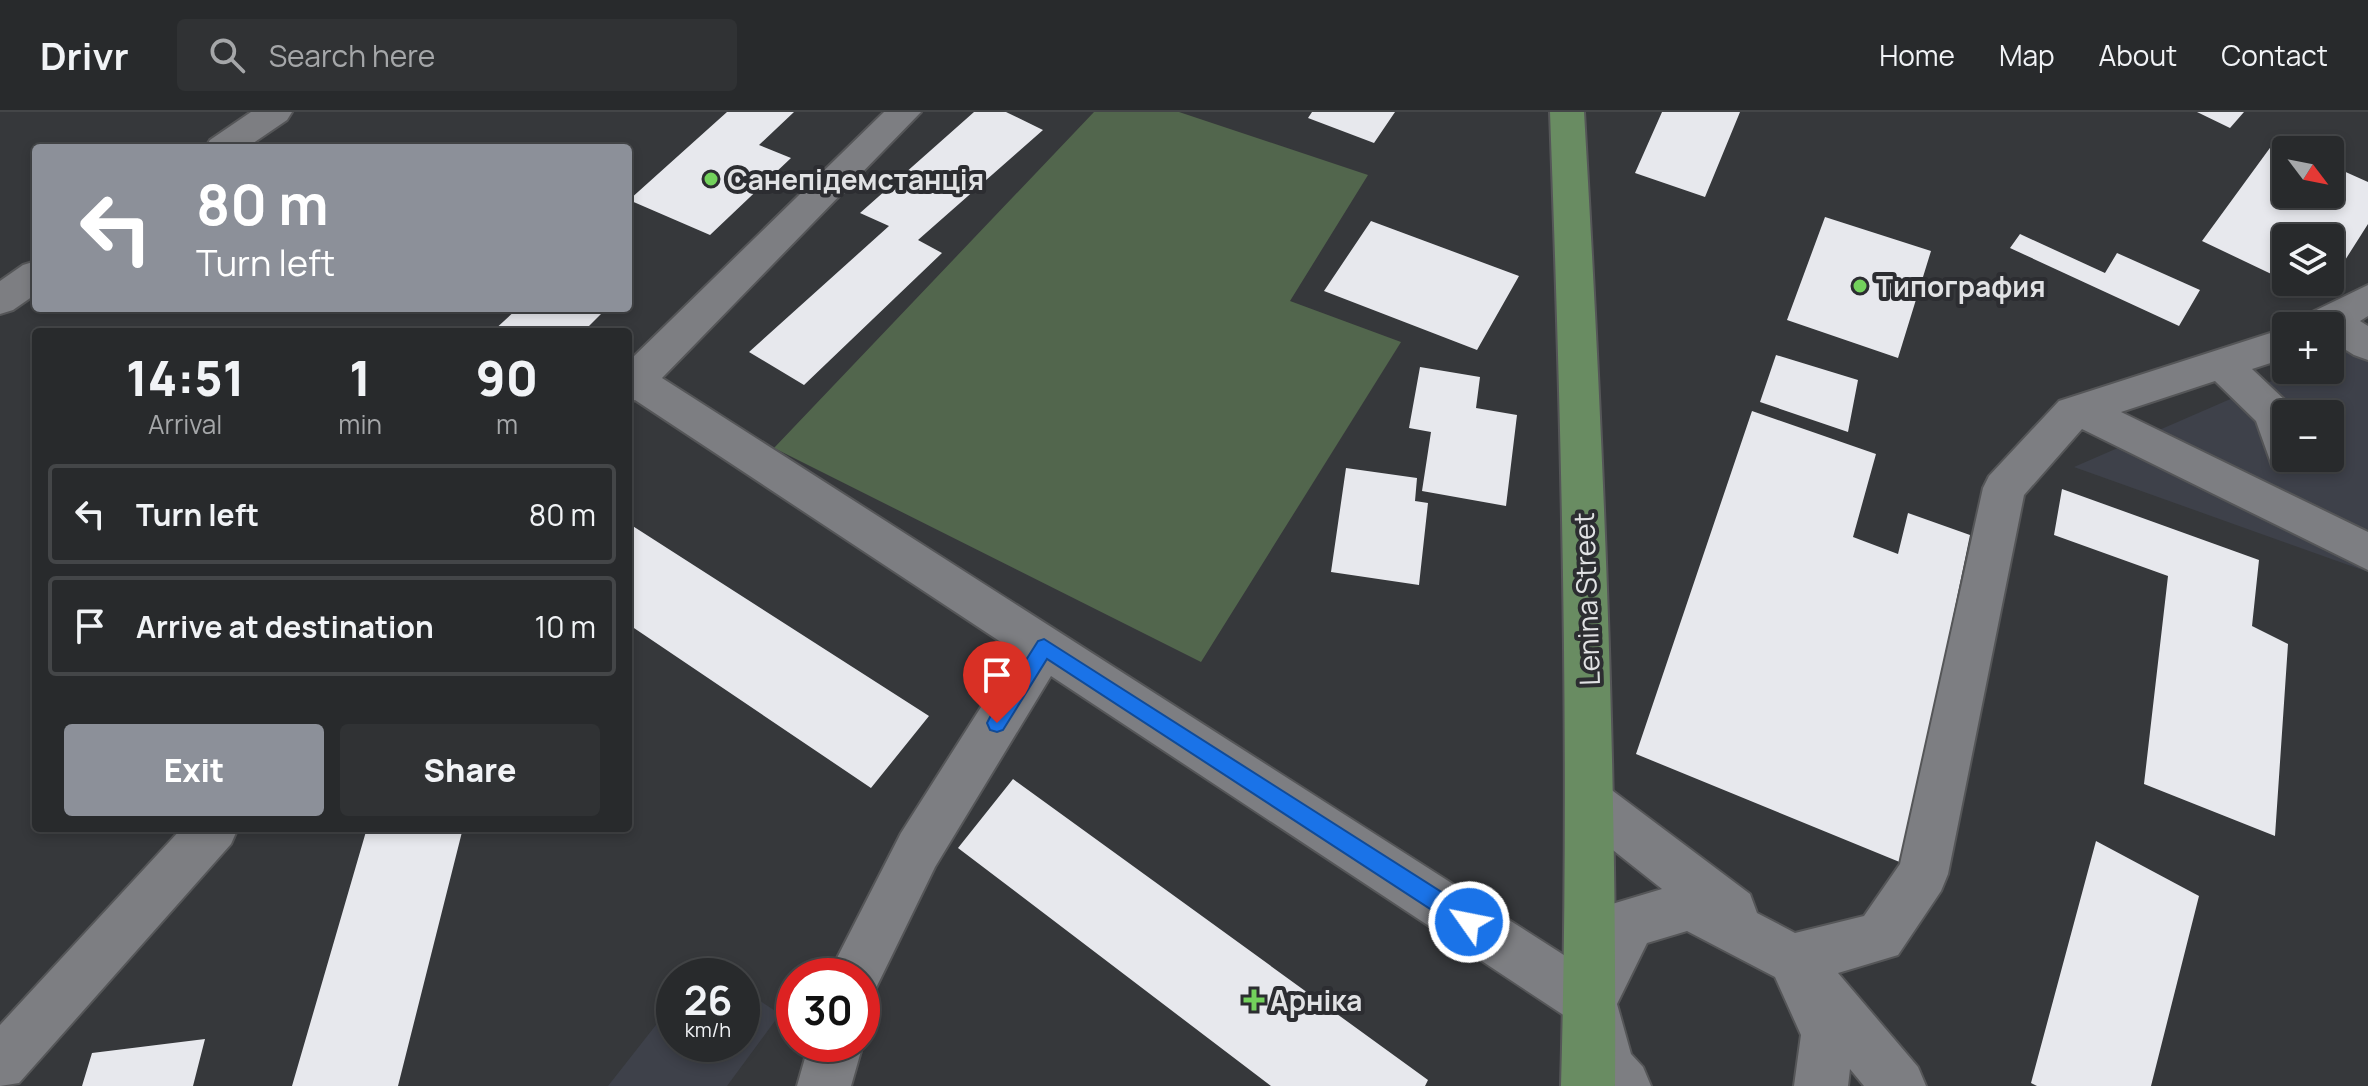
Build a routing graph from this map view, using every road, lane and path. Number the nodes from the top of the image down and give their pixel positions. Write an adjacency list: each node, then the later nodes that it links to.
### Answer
1 (275, 112): 4 (street)
2 (904, 112): 13 (street)
3 (1567, 112): 20 (main road, Lenina Street)
4 (228, 144)
5 (32, 278): 7 (street)
6 (2368, 299): 8 (street)
7 (0, 300)
8 (2344, 312)
9 (2344, 333): 10 (street)
10 (2368, 345)
11 (2272, 348): 12 (street)
12 (2222, 364): 14 (street); 15 (street)
13 (632, 383): 19 (street)
14 (2080, 410): 17 (street); 23 (street)
15 (2272, 412)
16 (2275, 472): 17 (street)
17 (2258, 498): 18 (street)
18 (2368, 552)
19 (1044, 647): 22 (street); 24 (street)
20 (1592, 804): 23 (street); 24 (main road, Lenina Street)
21 (210, 832): 26 (street)
22 (864, 958)
23 (1793, 959): 24 (street); 30 (street); 31 (street)
24 (1590, 1002): 28 (main road, Lenina Street); 29 (street)
25 (831, 1062): 27 (street)
26 (0, 1064)
27 (824, 1086)
28 (1588, 1086)
29 (1624, 1086)
30 (1821, 1086)
31 (1899, 1086)

